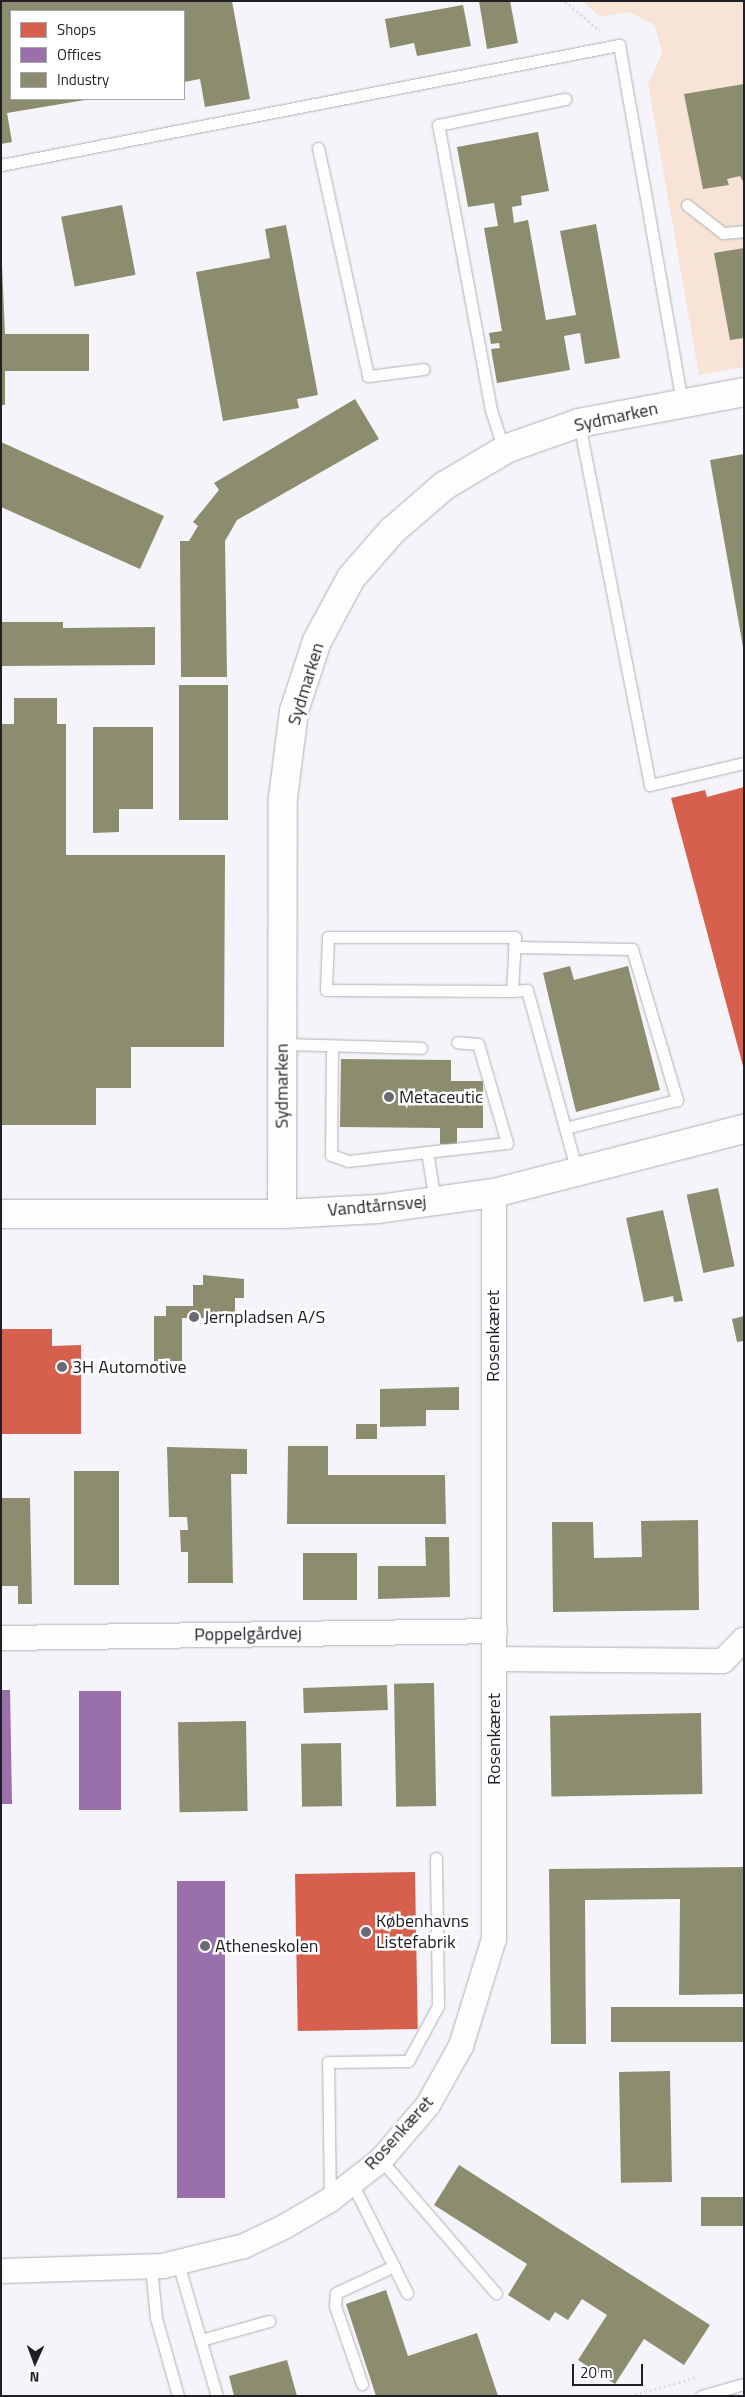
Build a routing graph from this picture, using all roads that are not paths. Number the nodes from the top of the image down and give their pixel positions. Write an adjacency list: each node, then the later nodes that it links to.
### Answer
1 (565, 99): 10 (lane)
2 (318, 148): 6 (lane)
3 (1, 165): 8 (lane, Sydmarken)
4 (687, 204): 5 (lane)
5 (744, 231)
6 (424, 369)
7 (744, 392): 8 (street, Sydmarken)
8 (682, 404): 9 (street, Sydmarken)
9 (579, 423): 10 (street, Sydmarken); 11 (lane)
10 (504, 450): 15 (street, Sydmarken)
11 (744, 763)
12 (514, 947): 13 (lane); 13 (lane); 18 (lane)
13 (512, 990): 18 (lane)
14 (458, 1042): 20 (lane)
15 (282, 1044): 16 (lane); 25 (street, Sydmarken)
16 (332, 1046): 17 (lane); 20 (lane)
17 (421, 1048)
18 (564, 1128): 21 (lane)
19 (744, 1129): 21 (street, Vandtårnsvej)
20 (427, 1152): 23 (lane)
21 (577, 1172): 22 (street, Vandtårnsvej)
22 (494, 1193): 23 (street, Vandtårnsvej); 26 (street, Rosenkæret)
23 (435, 1201): 25 (street, Vandtårnsvej)
24 (1, 1214): 25 (street, Vandtårnsvej)
25 (282, 1214)
26 (494, 1631): 27 (street, Poppelgårdvej); 29 (street, Rosenkæret)
27 (1, 1638)
28 (744, 1639): 29 (street)
29 (494, 1659): 31 (street, Rosenkæret)
30 (436, 1858): 33 (lane)
31 (380, 2160): 32 (street, Rosenkæret); 38 (lane)
32 (352, 2183): 33 (street, Rosenkæret); 35 (lane)
33 (330, 2200): 34 (street, Rosenkæret)
34 (178, 2263): 36 (street, Rosenkæret); 41 (lane)
35 (394, 2266): 39 (lane); 42 (lane)
36 (151, 2267): 37 (street, Rosenkæret); 44 (lane)
37 (1, 2271)
38 (496, 2292)
39 (407, 2293)
40 (269, 2321): 41 (lane)
41 (201, 2340): 45 (lane)
42 (362, 2384)
43 (744, 2384): 46 (lane)
44 (178, 2396)
45 (217, 2396)
46 (701, 2396)

